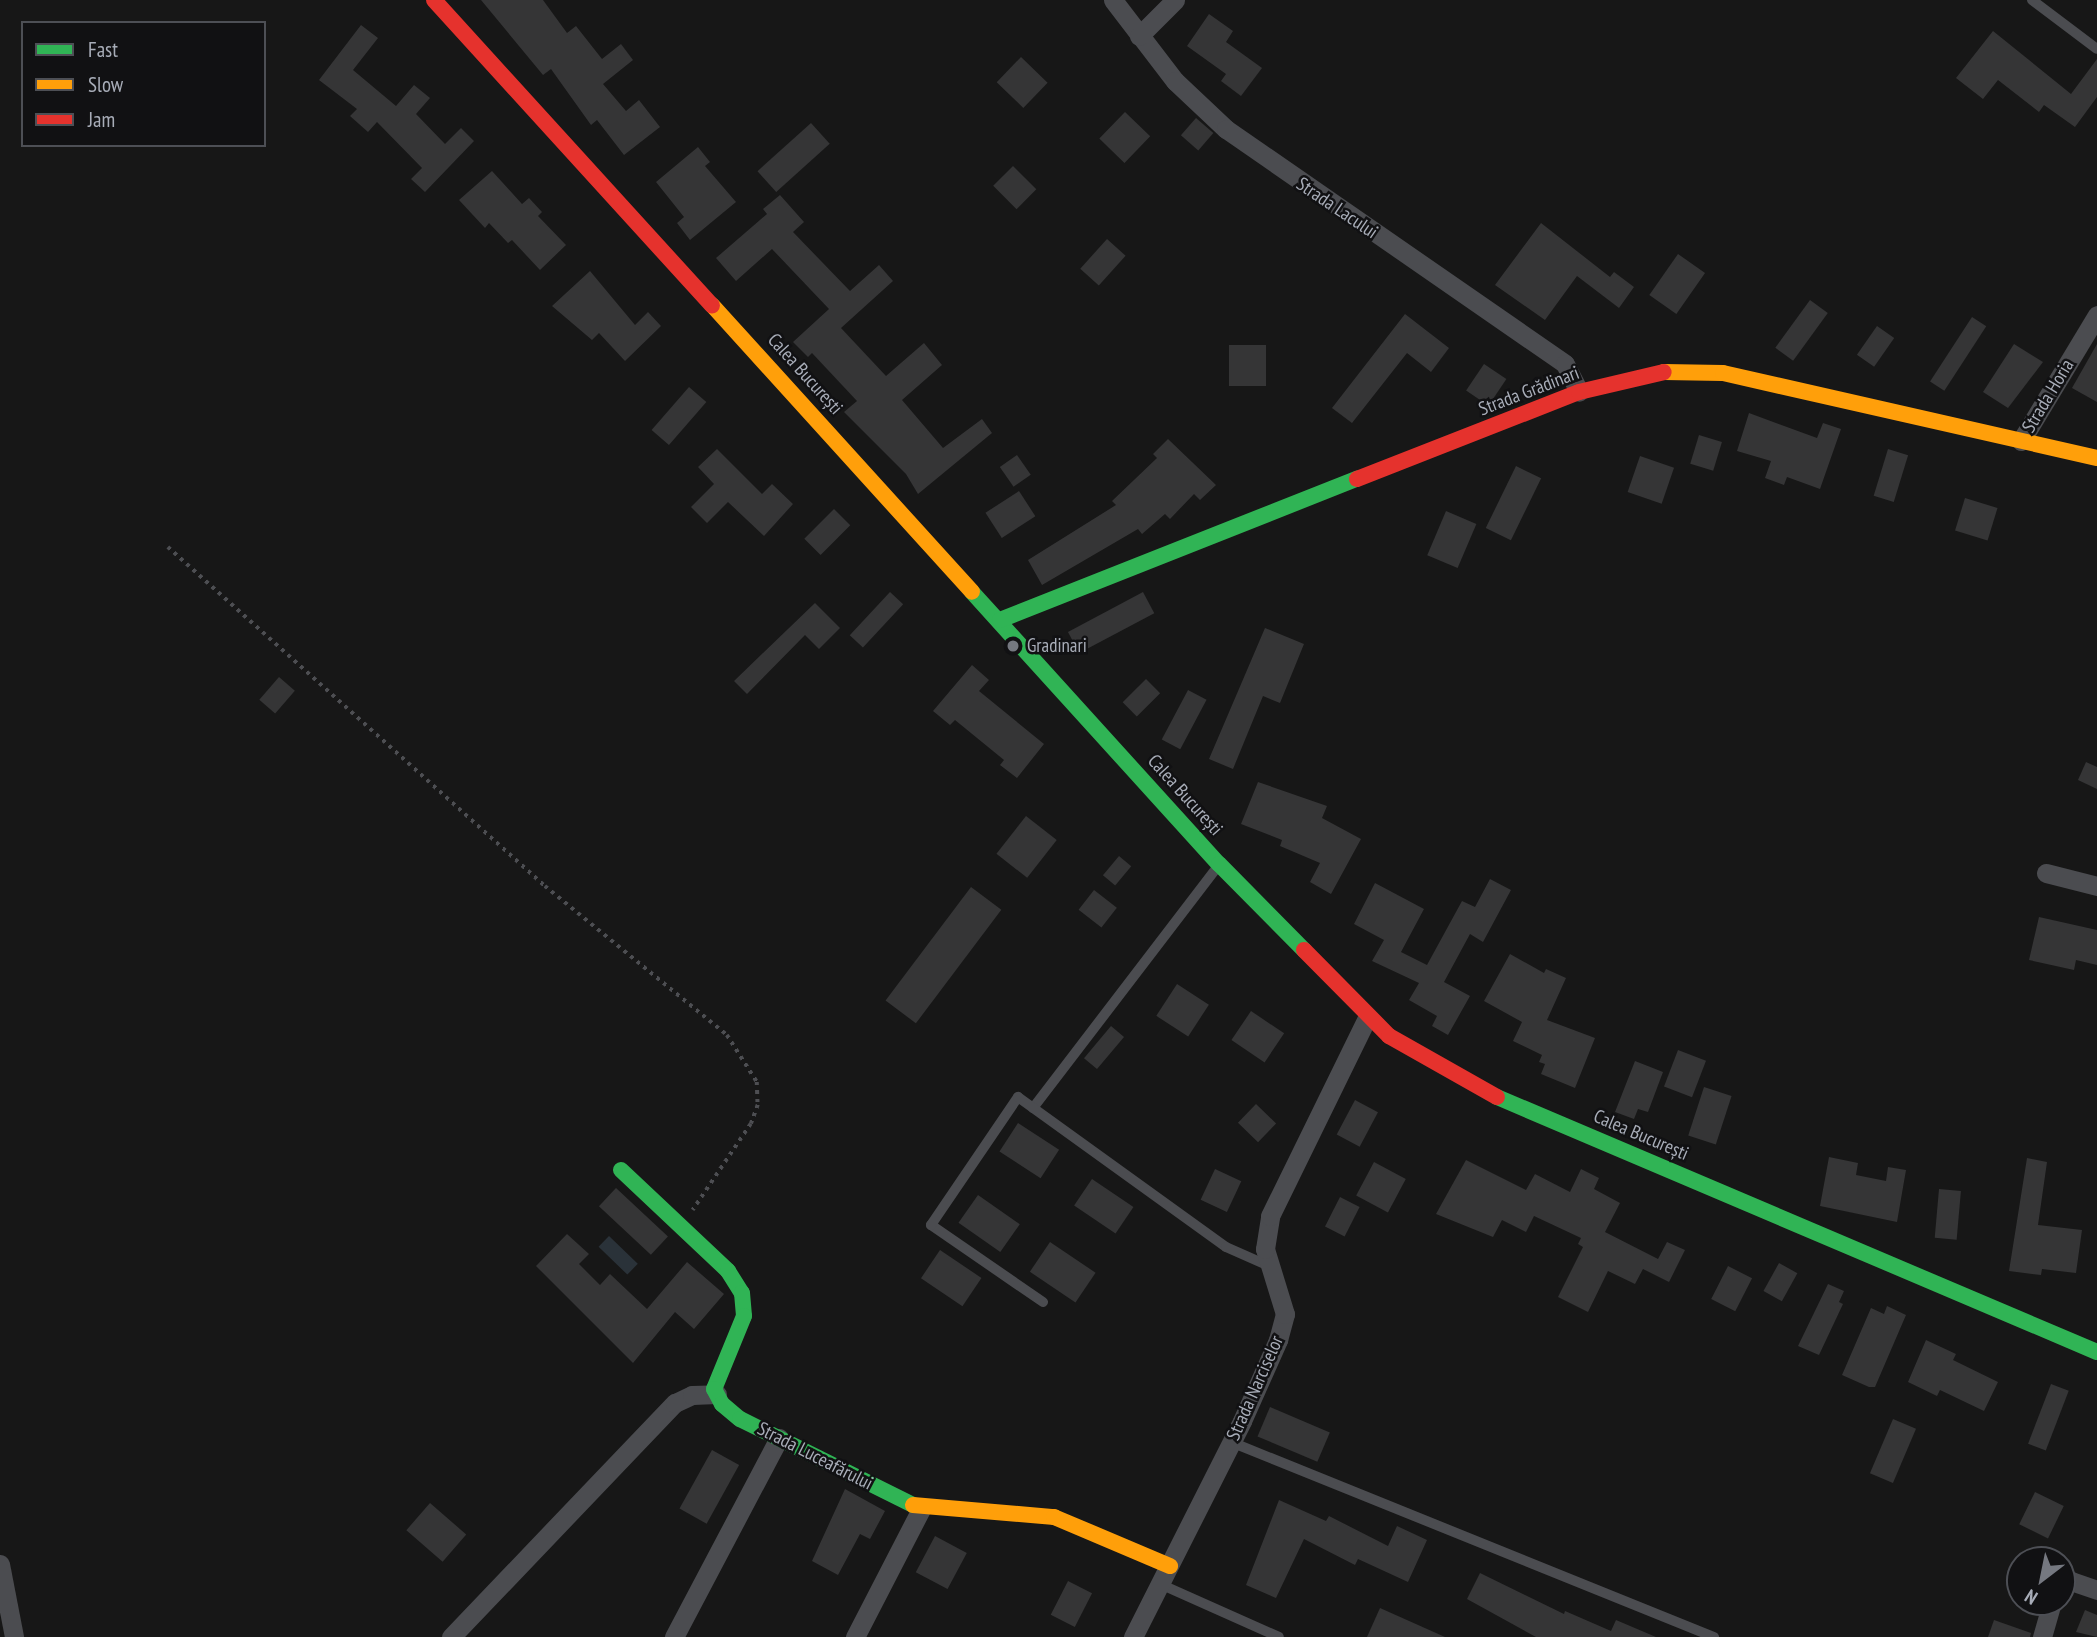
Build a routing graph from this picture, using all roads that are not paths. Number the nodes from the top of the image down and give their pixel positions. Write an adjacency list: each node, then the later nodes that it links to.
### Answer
1 (434, 0): 11 (main road, Calea București)
2 (1113, 0): 5 (street, Strada Lacului)
3 (1175, 0): 5 (street)
4 (2032, 0): 6 (lane)
5 (1139, 36): 8 (street, Strada Lacului)
6 (2097, 49)
7 (2097, 315): 9 (street, Strada Horia)
8 (1579, 392): 9 (main road, Strada Grădinari); 11 (main road, Strada Grădinari)
9 (2021, 441): 10 (main road, Strada Grădinari)
10 (2097, 458)
11 (1000, 620): 12 (main road, Calea București)
12 (1219, 864): 15 (main road, Calea București); 16 (lane)
13 (2046, 873): 14 (street)
14 (2097, 886)
15 (1367, 1018): 18 (street, Strada Narciselor); 20 (main road, Calea București)
16 (1033, 1108): 18 (lane); 19 (lane)
17 (621, 1170): 21 (main road)
18 (1269, 1266): 23 (street, Strada Narciselor)
19 (1043, 1302)
20 (2097, 1352)
21 (717, 1394): 22 (main road, Strada Luceafărului); 32 (street)
22 (779, 1438): 24 (main road, Strada Luceafărului); 33 (street)
23 (1231, 1442): 26 (street, Strada Narciselor); 37 (lane)
24 (920, 1509): 26 (main road, Strada Luceafărului); 34 (street)
25 (0, 1564): 31 (street)
26 (1170, 1566): 28 (street, Strada Narciselor)
27 (2076, 1583): 29 (street)
28 (1160, 1584): 35 (street, Strada Narciselor); 36 (lane)
29 (2097, 1590)
30 (2048, 1616): 38 (street)
31 (14, 1637)
32 (451, 1637)
33 (674, 1637)
34 (855, 1637)
35 (1133, 1637)
36 (1279, 1637)
37 (1714, 1637)
38 (2042, 1637)

